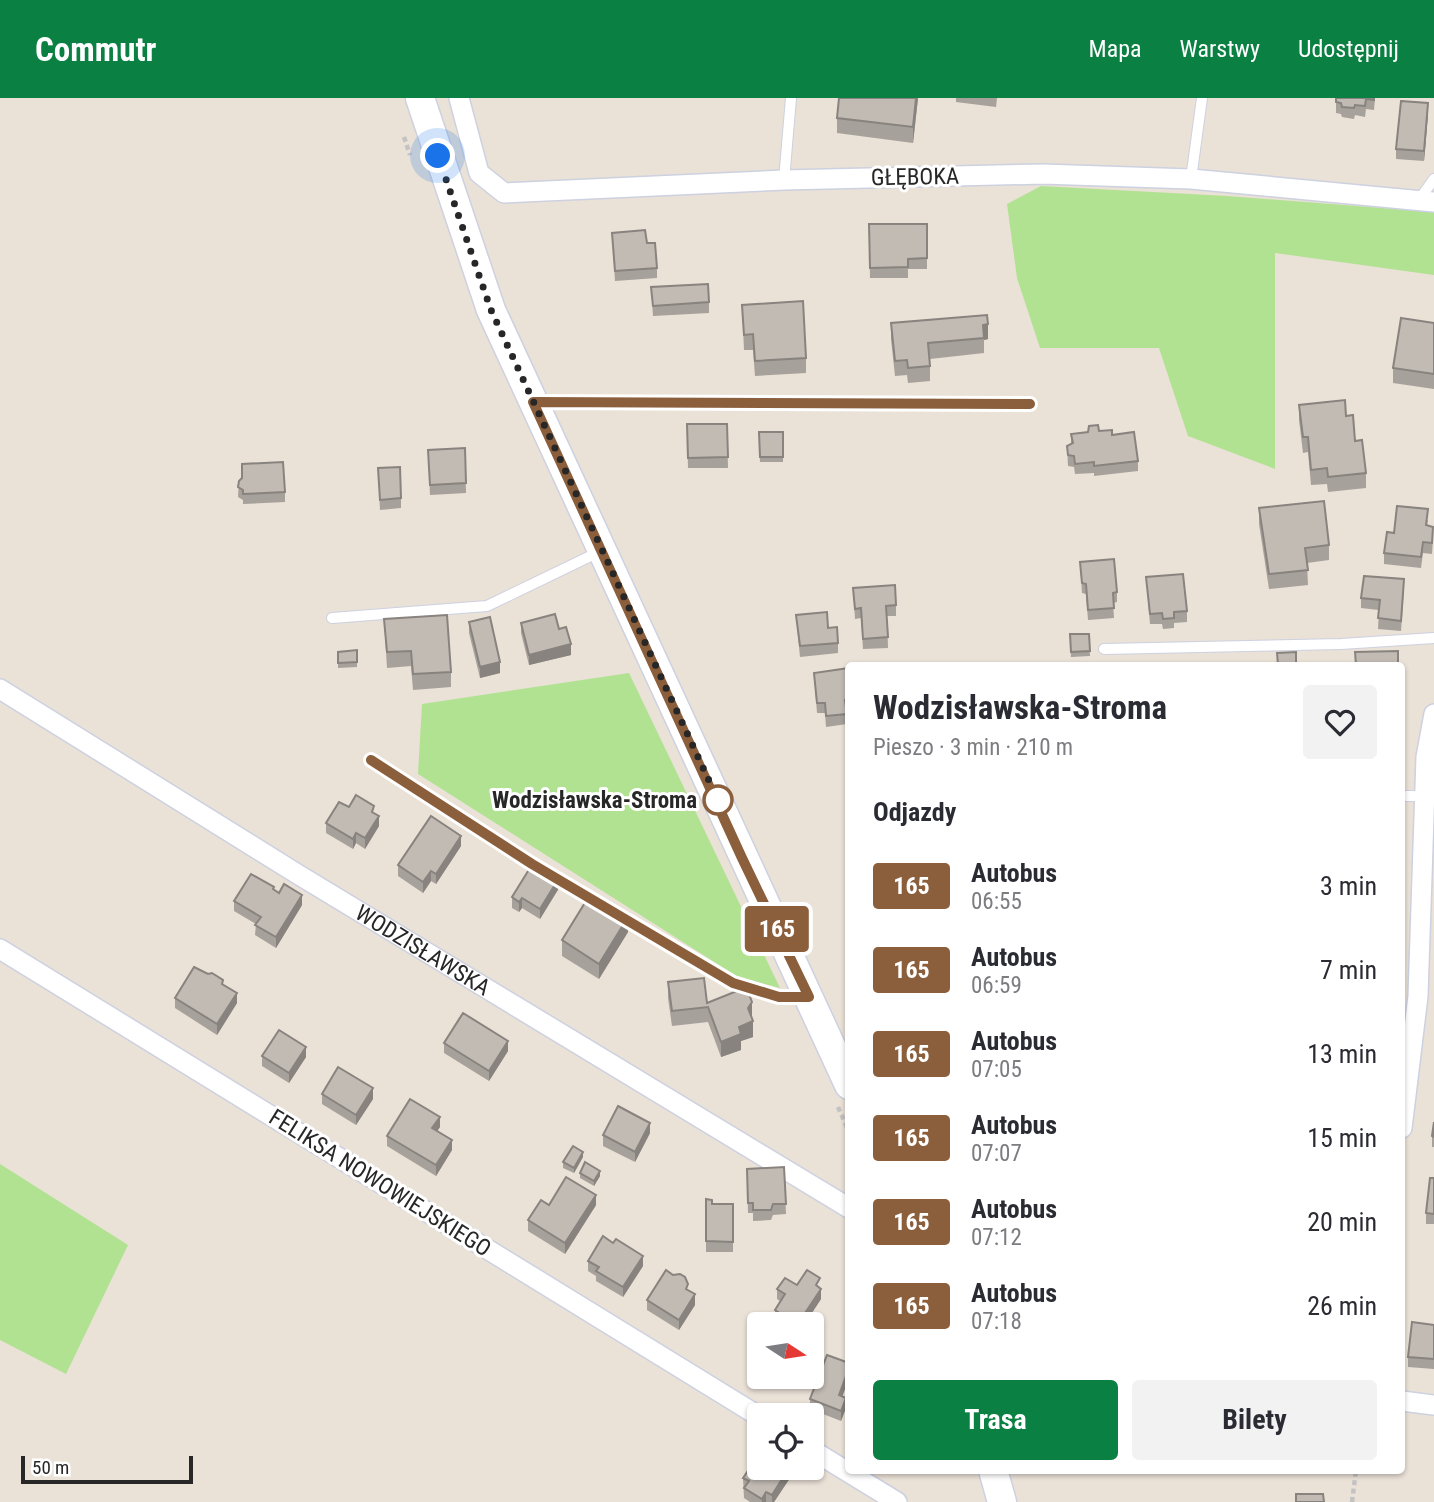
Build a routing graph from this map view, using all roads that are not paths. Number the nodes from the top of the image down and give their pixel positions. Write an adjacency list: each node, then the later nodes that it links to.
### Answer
1 (420, 98): 9 (main road)
2 (459, 98): 6 (street, GŁĘBOKA)
3 (791, 98): 6 (lane)
4 (1202, 98): 5 (lane)
5 (1191, 179): 6 (street, GŁĘBOKA); 8 (street, GŁĘBOKA)
6 (784, 180)
7 (1434, 180): 8 (lane)
8 (1427, 201)
9 (533, 402): 10 (lane); 11 (main road)
10 (1030, 404)
11 (602, 551): 12 (lane); 23 (main road)
12 (332, 618)
13 (1434, 638): 14 (lane)
14 (1104, 649)
15 (0, 689): 26 (street, WODZISŁAWSKA)
16 (1434, 714): 19 (street)
17 (371, 760): 20 (lane)
18 (1405, 797): 19 (lane)
19 (1428, 801): 25 (street)
20 (603, 907)
21 (614, 914): 23 (lane)
22 (0, 949): 29 (street, FELIKSA NOWOWIEJSKIEGO)
23 (809, 997): 24 (main road)
24 (845, 1076)
25 (1405, 1103)
26 (845, 1206)
27 (1405, 1401): 28 (street)
28 (1434, 1405)
29 (747, 1409)
30 (824, 1457): 31 (street)
31 (845, 1470)
32 (851, 1474): 34 (street)
33 (994, 1474): 35 (main road)
34 (897, 1502)
35 (1002, 1502)

